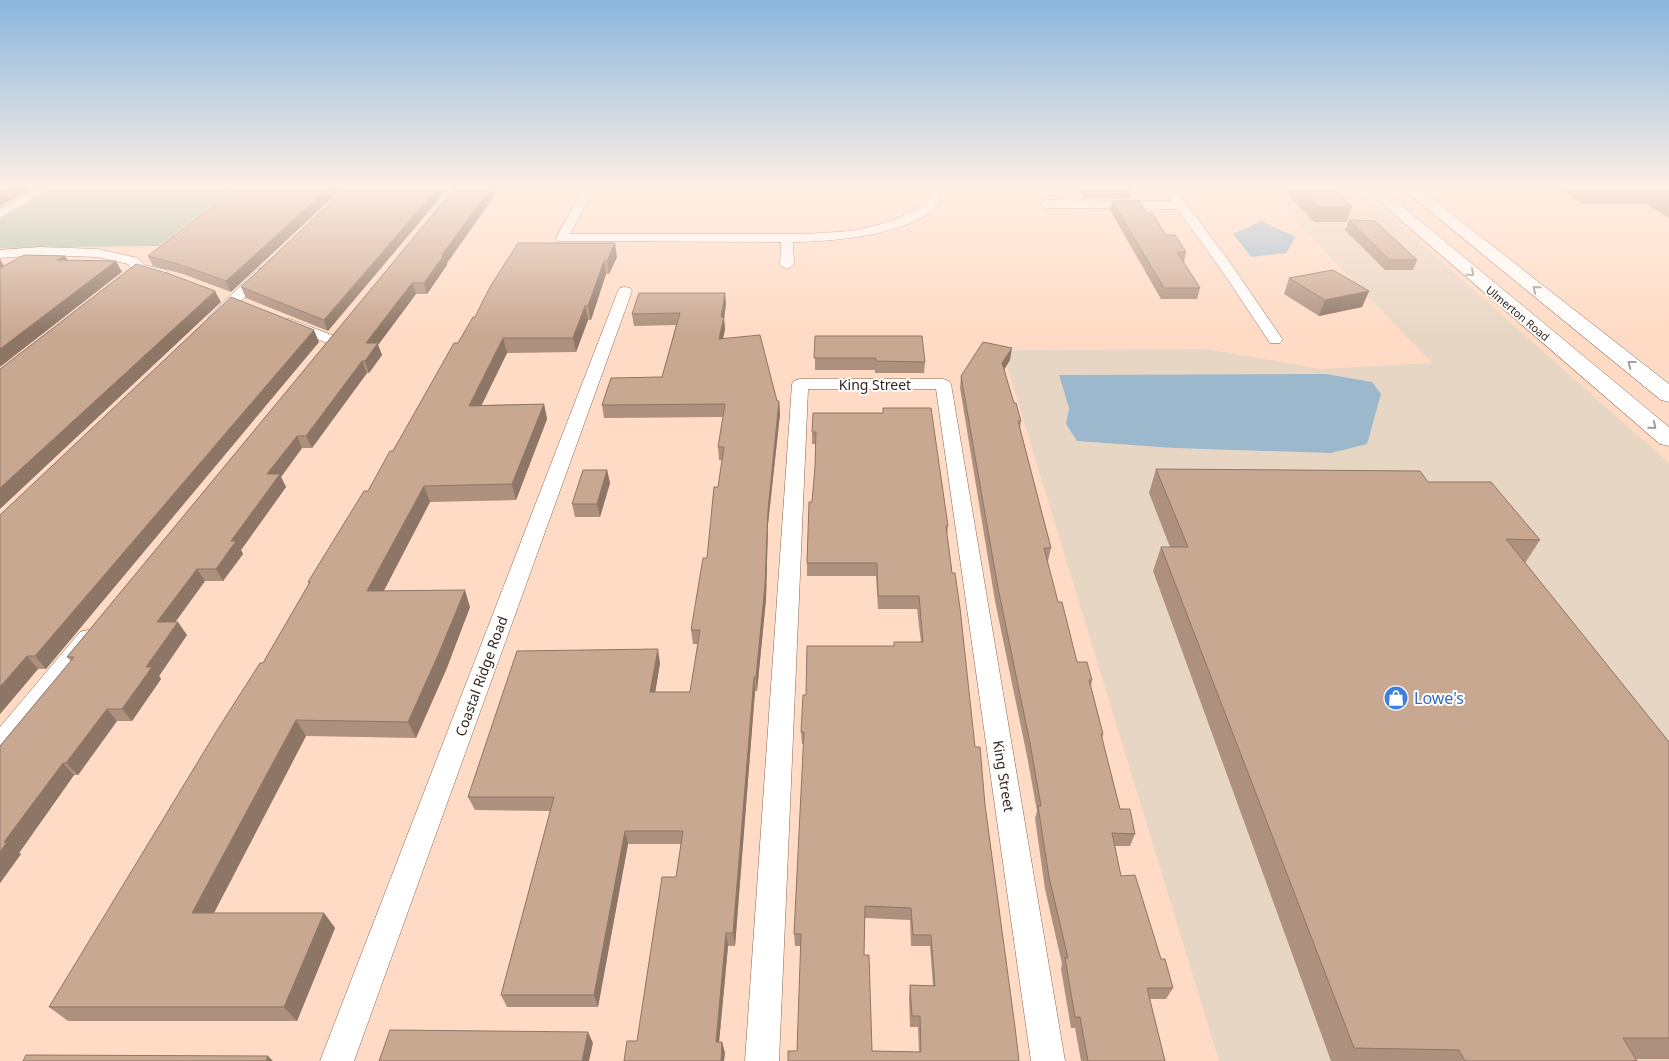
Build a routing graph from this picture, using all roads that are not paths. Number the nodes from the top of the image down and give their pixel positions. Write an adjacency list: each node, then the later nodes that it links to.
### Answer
1 (564, 235): 7 (street)
2 (853, 235): 7 (street)
3 (1202, 235): 26 (street)
4 (1427, 235): 24 (main road, Ulmerton Road, one-way to 24)
5 (1446, 235): 21 (main road)
6 (1468, 235): 21 (main road, one-way to 6)
7 (788, 238): 12 (street)
8 (40, 251): 9 (street); 13 (street); 14 (street)
9 (0, 254)
10 (154, 256): 14 (street)
11 (276, 259): 18 (street)
12 (787, 265)
13 (16, 266)
14 (135, 271): 15 (street)
15 (178, 279)
16 (625, 292): 34 (street, Coastal Ridge Road)
17 (215, 294): 18 (street)
18 (234, 300): 19 (street); 23 (street)
19 (252, 307)
20 (279, 318): 25 (street)
21 (1574, 320): 24 (main road); 29 (main road, one-way to 21)
22 (344, 326): 25 (street)
23 (206, 327)
24 (1549, 338): 28 (main road, Ulmerton Road)
25 (332, 340): 27 (street)
26 (1275, 340)
27 (320, 356)
28 (1596, 379): 30 (main road); 31 (main road, Ulmerton Road, one-way to 31)
29 (1669, 395)
30 (1669, 414)
31 (1669, 439)
32 (100, 623): 33 (street)
33 (0, 745)
34 (337, 1061)
35 (762, 1061): 36 (street, King Street)
36 (1048, 1061)

